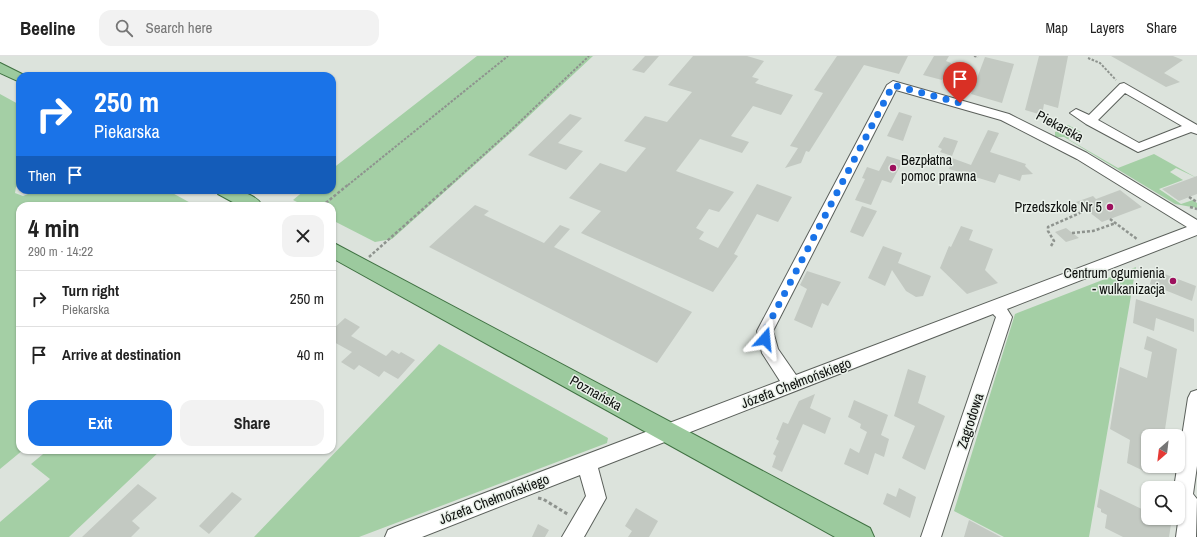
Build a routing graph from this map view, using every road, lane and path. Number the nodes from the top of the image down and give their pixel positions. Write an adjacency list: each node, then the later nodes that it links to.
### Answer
1 (508, 56): 15 (path)
2 (589, 56): 25 (path)
3 (974, 56): 4 (path)
4 (978, 57)
5 (1088, 58): 8 (path)
6 (0, 67): 7 (main road)
7 (16, 76)
8 (1124, 87): 10 (street); 11 (street)
9 (1076, 113): 10 (street)
10 (1090, 121): 11 (street)
11 (1195, 128)
12 (232, 194): 14 (main road)
13 (1189, 197): 16 (path)
14 (246, 202)
15 (327, 202)
16 (1197, 202)
17 (1082, 212): 23 (path)
18 (1110, 219): 19 (path)
19 (1116, 223): 21 (path); 22 (path)
20 (1197, 228): 26 (street, Józefa Chełmońskiego); 27 (street, Piekarska)
21 (1072, 233)
22 (1137, 240)
23 (1051, 246)
24 (336, 251): 29 (main road, Poznańska)
25 (369, 257)
26 (997, 306): 27 (street, Józefa Chełmońskiego); 35 (street, Zagrodowa)
27 (793, 385): 29 (street, Józefa Chełmońskiego)
28 (1197, 398): 36 (street)
29 (668, 432): 30 (street, Józefa Chełmońskiego); 34 (main road, Poznańska)
30 (588, 462): 32 (street); 33 (street, Józefa Chełmońskiego)
31 (532, 497): 32 (path)
32 (576, 530)
33 (395, 537)
34 (861, 537)
35 (931, 537)
36 (1186, 537)

